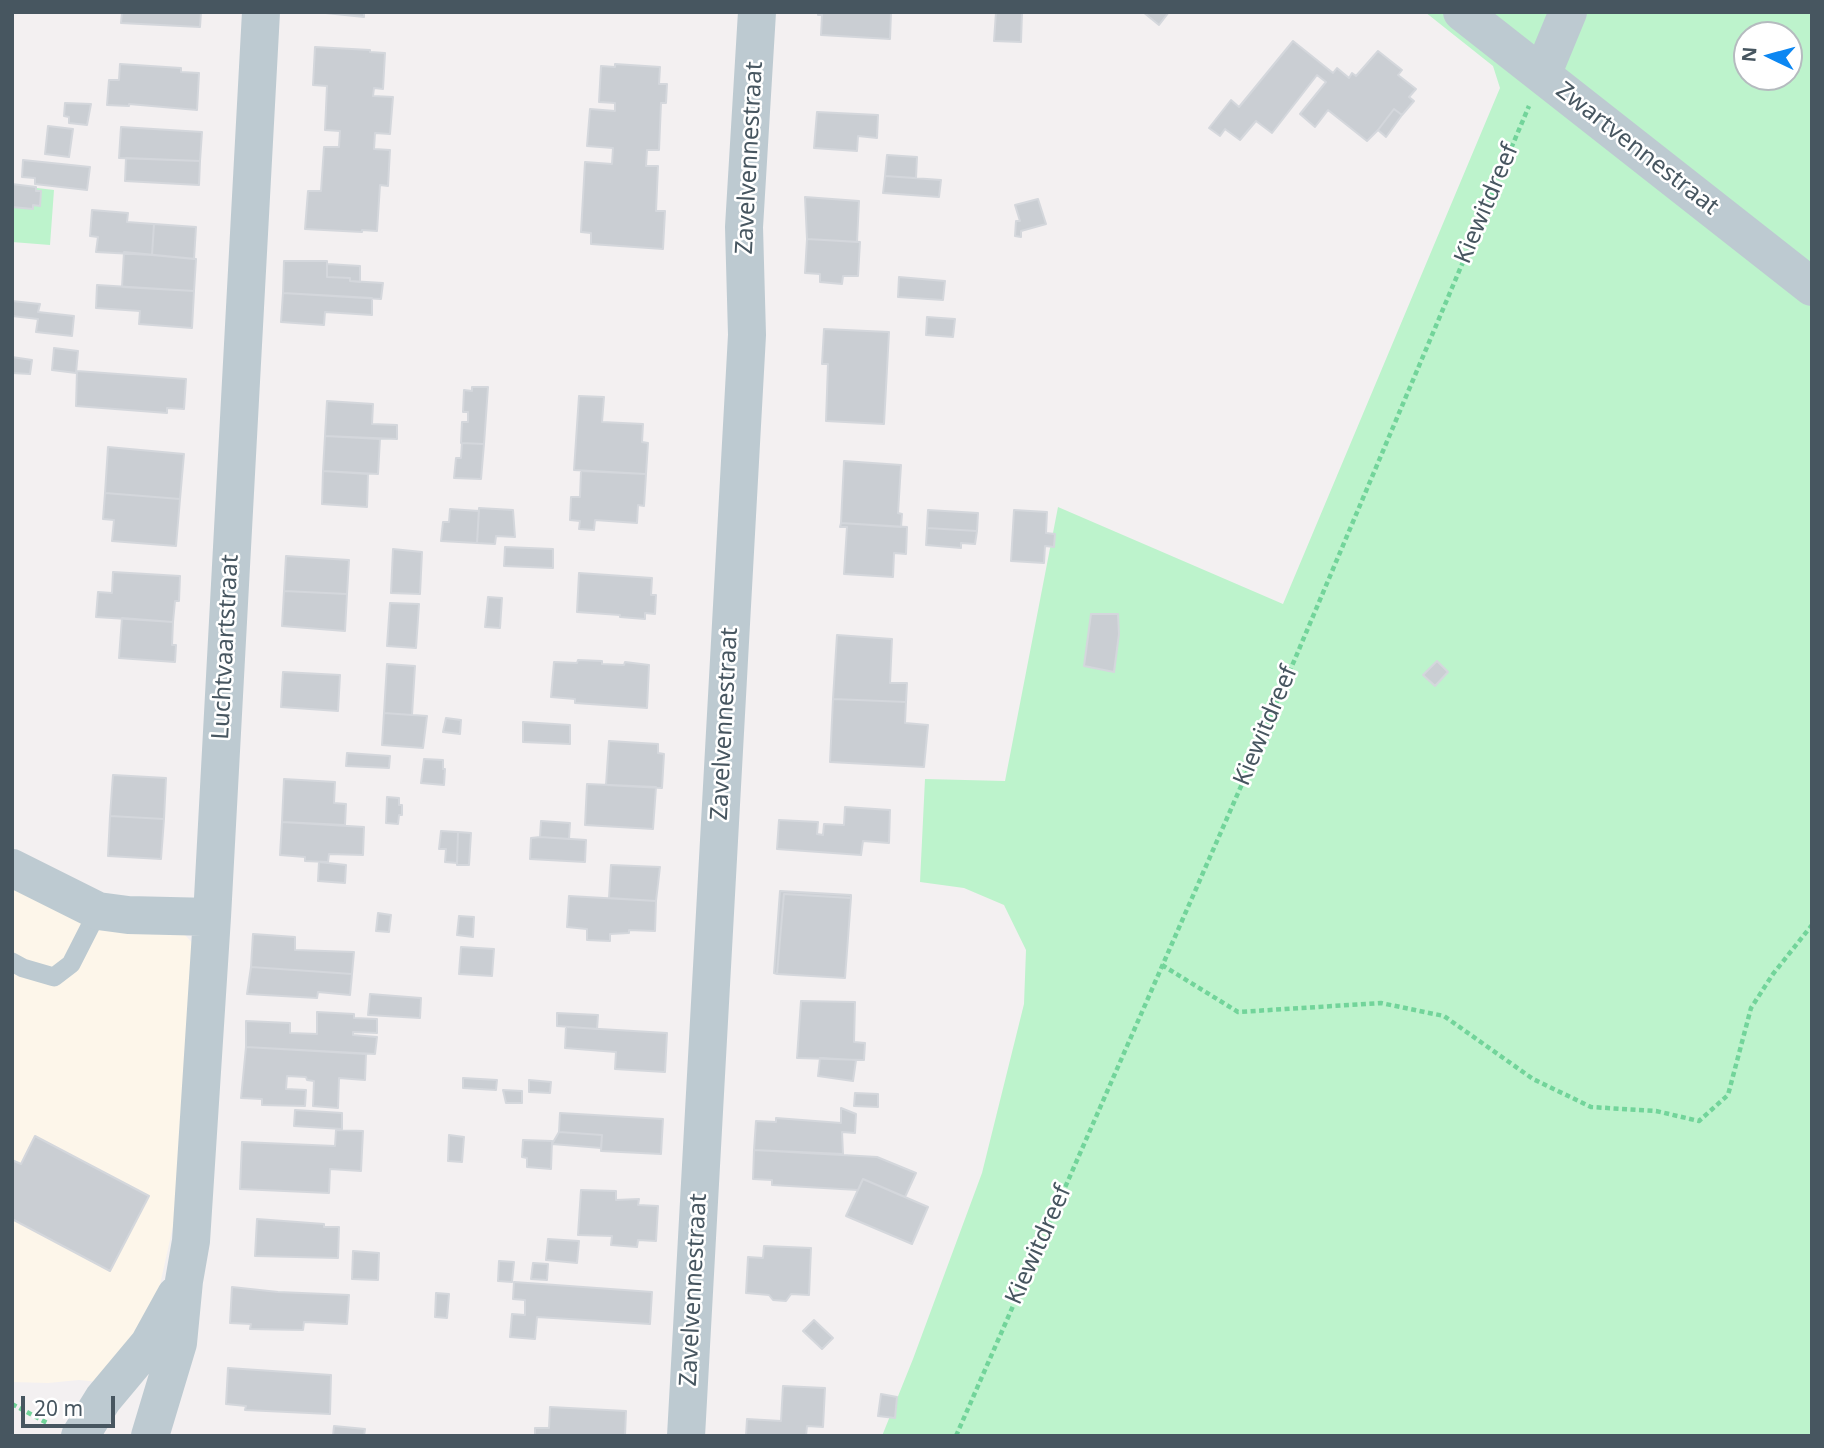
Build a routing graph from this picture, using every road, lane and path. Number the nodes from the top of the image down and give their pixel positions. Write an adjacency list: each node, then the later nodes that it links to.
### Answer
1 (261, 12): 9 (street, Luchtvaartstraat)
2 (757, 12): 17 (street, Zavelvennestraat)
3 (1462, 12): 5 (street, Zwartvennestraat)
4 (1568, 12): 5 (street)
5 (1542, 75): 6 (street, Zwartvennestraat); 12 (path, Kiewitdreef)
6 (1812, 287)
7 (12, 868): 8 (street)
8 (98, 911): 9 (street); 11 (lane)
9 (212, 918): 13 (street, Luchtvaartstraat)
10 (1812, 925): 12 (path)
11 (12, 962)
12 (1162, 965): 18 (path, Kiewitdreef)
13 (184, 1281): 15 (street, Luchtvaartstraat); 16 (street, Luchtvaartstraat)
14 (12, 1404): 15 (path)
15 (70, 1433)
16 (150, 1436)
17 (686, 1436)
18 (956, 1436)

